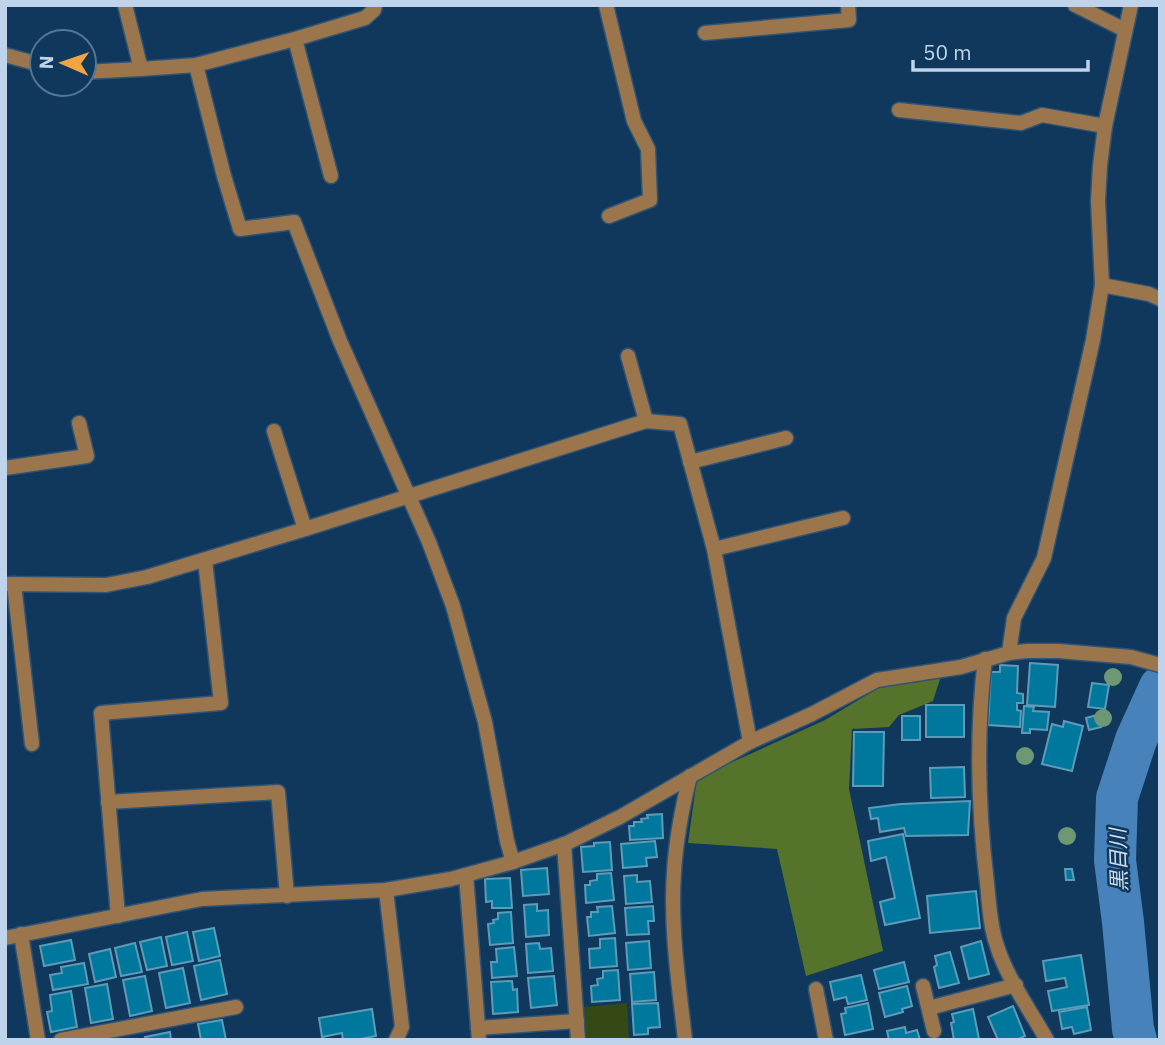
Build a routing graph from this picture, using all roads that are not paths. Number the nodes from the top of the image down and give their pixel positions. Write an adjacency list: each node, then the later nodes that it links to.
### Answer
1 (125, 5): 13 (street)
2 (375, 5): 9 (street)
3 (606, 5): 18 (street)
4 (848, 5): 8 (street)
5 (1075, 5): 7 (street)
6 (1131, 5): 7 (street)
7 (1125, 30): 16 (street)
8 (705, 33)
9 (295, 39): 12 (street); 17 (street)
10 (5, 55): 11 (street)
11 (28, 61)
12 (196, 65): 13 (street); 28 (street)
13 (141, 69): 14 (street)
14 (98, 71)
15 (899, 110): 16 (street)
16 (1105, 126): 19 (street)
17 (331, 176)
18 (609, 216)
19 (1102, 285): 20 (street); 34 (street)
20 (1160, 299)
21 (628, 356): 22 (street)
22 (646, 421): 26 (street); 28 (street)
23 (79, 423): 27 (street)
24 (274, 431): 30 (street)
25 (786, 438): 26 (street)
26 (690, 462): 31 (street)
27 (5, 468)
28 (408, 496): 30 (street); 42 (street)
29 (843, 518): 31 (street)
30 (305, 529): 32 (street)
31 (714, 549): 37 (street)
32 (205, 561): 33 (street); 40 (street)
33 (8, 583): 38 (street)
34 (1009, 653): 35 (street); 36 (street)
35 (985, 659): 37 (street); 49 (street)
36 (1160, 665)
37 (751, 742): 39 (street)
38 (32, 744)
39 (690, 776): 41 (street); 61 (street)
40 (108, 802): 45 (street); 46 (street)
41 (564, 844): 42 (street); 54 (street)
42 (513, 862): 43 (street)
43 (467, 875): 44 (street); 56 (street)
44 (386, 890): 45 (street); 59 (street)
45 (287, 895): 46 (street)
46 (118, 916): 47 (street)
47 (21, 934): 48 (street); 57 (street)
48 (5, 938)
49 (1016, 985): 53 (street); 63 (street)
50 (923, 986): 53 (street)
51 (816, 989): 62 (street)
52 (236, 1007): 58 (street)
53 (929, 1008): 55 (street)
54 (577, 1021): 56 (street); 60 (street)
55 (934, 1031)
56 (479, 1034)
57 (38, 1040)
58 (61, 1040)
59 (396, 1040)
60 (578, 1040)
61 (685, 1040)
62 (826, 1040)
63 (1047, 1040)

